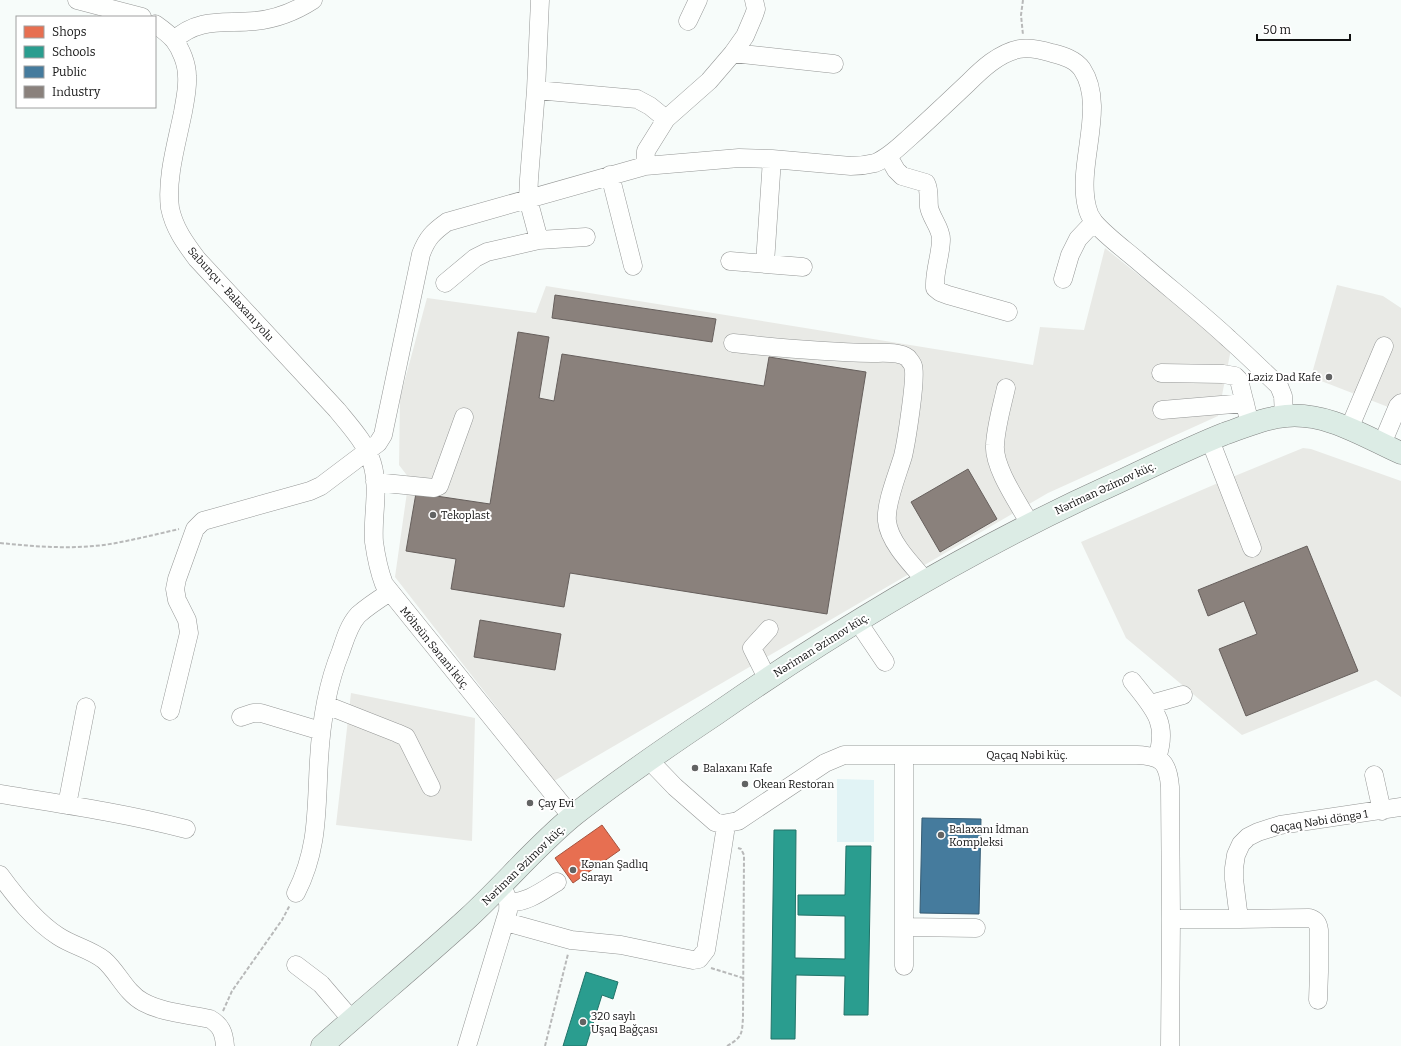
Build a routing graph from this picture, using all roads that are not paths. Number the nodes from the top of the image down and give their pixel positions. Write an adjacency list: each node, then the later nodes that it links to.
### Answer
1 (77, 0): 6 (street)
2 (313, 0): 9 (street)
3 (540, 0): 12 (street)
4 (698, 0): 7 (street)
5 (754, 0): 10 (street)
6 (138, 16)
7 (688, 21)
8 (156, 25): 9 (street, Sabunçu - Balaxanı yolu)
9 (174, 40): 42 (street, Sabunçu - Balaxanı yolu)
10 (733, 53): 11 (street); 13 (street)
11 (834, 64)
12 (536, 90): 13 (street); 18 (street)
13 (666, 119): 16 (street)
14 (888, 156): 15 (street); 19 (street); 28 (street)
15 (772, 159): 16 (street); 23 (street)
16 (645, 166): 17 (street)
17 (610, 175): 18 (street); 24 (street)
18 (528, 199): 21 (street); 42 (street)
19 (1094, 222): 26 (street); 36 (street)
20 (586, 237): 21 (street)
21 (539, 240): 27 (street)
22 (730, 262): 23 (street)
23 (765, 263): 25 (street)
24 (633, 266)
25 (804, 267)
26 (1063, 279)
27 (445, 283)
28 (1008, 312)
29 (732, 343): 46 (street)
30 (1384, 346): 39 (street)
31 (1161, 373): 33 (street)
32 (1006, 388): 44 (street)
33 (1245, 403): 35 (street); 38 (street)
34 (1401, 403): 41 (street)
35 (1162, 410)
36 (1284, 416): 38 (main road, Nəriman Əzimov küç.); 39 (main road, Nəriman Əzimov küç.)
37 (464, 417): 43 (street)
38 (1250, 424): 40 (main road, Nəriman Əzimov küç.)
39 (1349, 429): 41 (main road, Nəriman Əzimov küç.)
40 (1210, 440): 44 (main road, Nəriman Əzimov küç.); 45 (street)
41 (1391, 448)
42 (367, 451): 43 (street, Möhsün Sənani küç.); 57 (street)
43 (375, 482): 47 (street, Möhsün Sənani küç.)
44 (1030, 524): 46 (main road, Nəriman Əzimov küç.)
45 (1252, 548)
46 (926, 581): 48 (main road, Nəriman Əzimov küç.)
47 (390, 592): 55 (street); 69 (street, Möhsün Sənani küç.)
48 (858, 622): 50 (street); 51 (main road, Nəriman Əzimov küç.)
49 (769, 629): 51 (street)
50 (885, 662)
51 (767, 678): 62 (main road, Nəriman Əzimov küç.)
52 (1132, 681): 54 (street)
53 (1183, 694): 54 (street)
54 (1151, 704): 61 (street)
55 (326, 705): 59 (street); 64 (street)
56 (86, 707): 66 (street)
57 (170, 711)
58 (241, 717): 59 (street)
59 (321, 731): 74 (street)
60 (904, 755): 61 (street, Qaçaq Nəbi küç.); 70 (street, Qaçaq Nəbi küç.); 79 (street)
61 (1157, 758): 76 (street)
62 (649, 760): 69 (main road, Nəriman Əzimov küç.); 70 (street)
63 (1374, 775): 68 (street)
64 (431, 786)
65 (0, 794): 66 (street)
66 (67, 805): 71 (street)
67 (1401, 807): 68 (street, Qaçaq Nəbi döngə 1)
68 (1382, 811): 77 (street, Qaçaq Nəbi döngə 1)
69 (572, 817): 75 (main road, Nəriman Əzimov küç.)
70 (722, 824): 78 (street)
71 (186, 829)
72 (0, 875): 85 (street)
73 (557, 882): 75 (street)
74 (296, 893)
75 (505, 894): 78 (street); 84 (main road, Nəriman Əzimov küç.)
76 (1171, 919): 77 (street); 88 (street)
77 (1239, 919): 83 (street)
78 (506, 922): 87 (street)
79 (905, 927): 80 (street); 82 (street)
80 (976, 928)
81 (296, 965): 84 (street)
82 (904, 966)
83 (1318, 1000)
84 (352, 1019): 86 (main road, Nəriman Əzimov küç.)
85 (225, 1046)
86 (322, 1046)
87 (467, 1046)
88 (1170, 1046)

